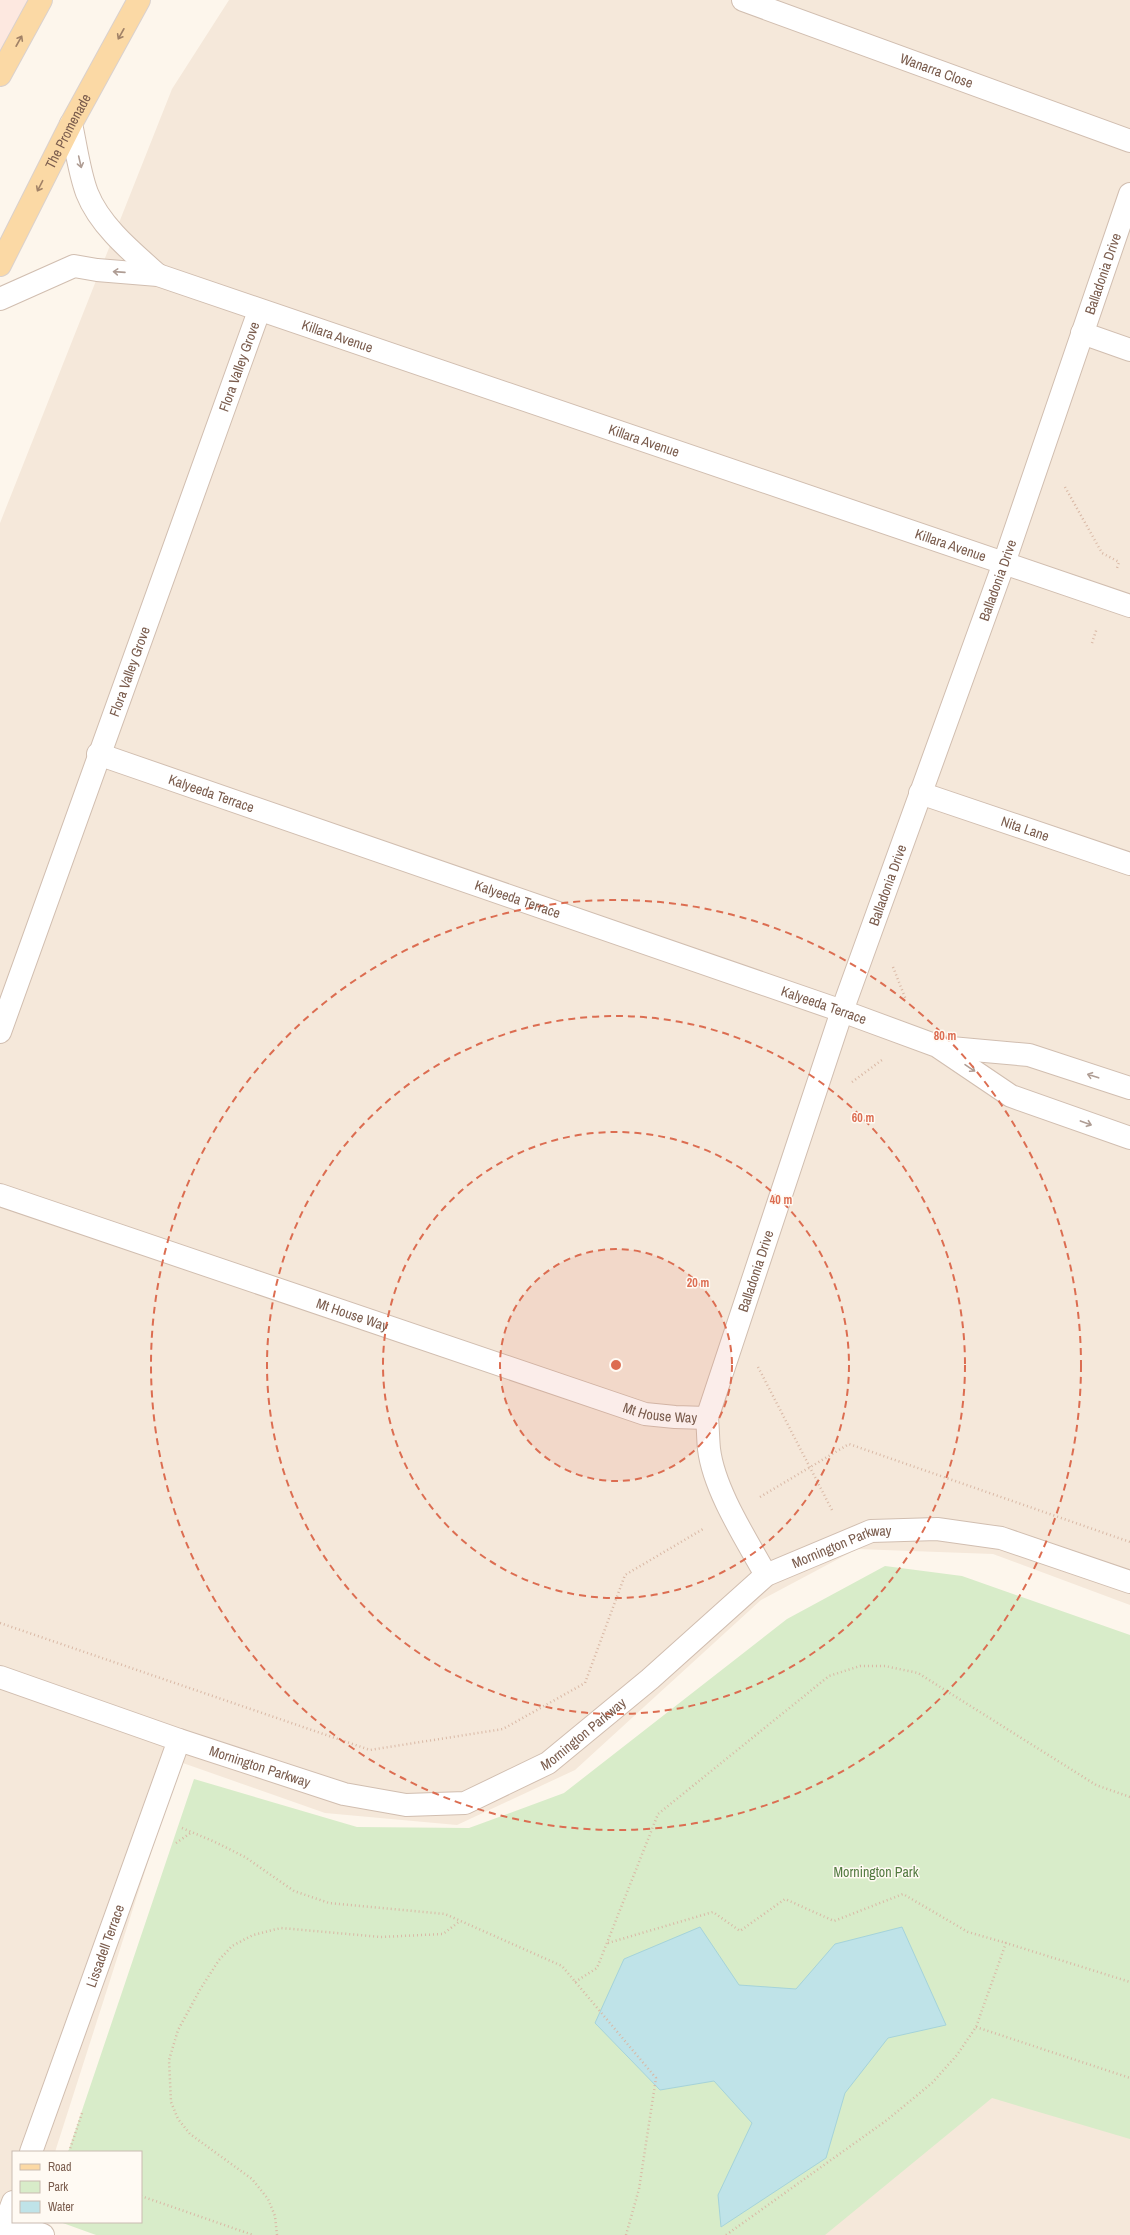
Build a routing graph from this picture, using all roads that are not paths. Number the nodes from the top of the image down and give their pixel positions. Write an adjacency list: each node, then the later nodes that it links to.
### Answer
1 (41, 0): 4 (main road, one-way to 1)
2 (139, 0): 5 (main road, The Promenade, one-way to 5)
3 (742, 0): 6 (street, Wanarra Close)
4 (0, 75)
5 (71, 124): 8 (main road, The Promenade, one-way to 8); 9 (street, Killara Avenue, one-way to 9)
6 (1130, 140)
7 (1130, 194): 12 (street, Balladonia Drive)
8 (0, 265)
9 (158, 275): 10 (street, Killara Avenue, one-way to 10); 11 (street, Killara Avenue)
10 (0, 299)
11 (259, 311): 14 (street, Killara Avenue); 16 (street, Flora Valley Grove)
12 (1082, 333): 13 (street); 14 (street, Balladonia Drive)
13 (1130, 350)
14 (1004, 563): 15 (street, Killara Avenue); 17 (street, Balladonia Drive)
15 (1130, 606)
16 (98, 754): 19 (street, Kalyeeda Terrace); 20 (street, Flora Valley Grove)
17 (920, 793): 18 (street, Nita Lane); 19 (street, Balladonia Drive)
18 (1130, 864)
19 (842, 1011): 21 (street, Kalyeeda Terrace); 25 (street, Balladonia Drive)
20 (0, 1032)
21 (937, 1046): 22 (street, Kalyeeda Terrace, one-way to 21); 23 (street, Kalyeeda Terrace, one-way to 23)
22 (1130, 1088)
23 (1130, 1138)
24 (0, 1195): 25 (street, Mt House Way)
25 (708, 1418): 26 (street, Balladonia Drive)
26 (766, 1575): 27 (street, Mornington Parkway); 29 (street, Mornington Parkway)
27 (1130, 1582)
28 (0, 1677): 29 (street, Mornington Parkway)
29 (179, 1740): 30 (street, Lissadell Terrace)
30 (31, 2151)
31 (16, 2223): 32 (street)
32 (43, 2235)

